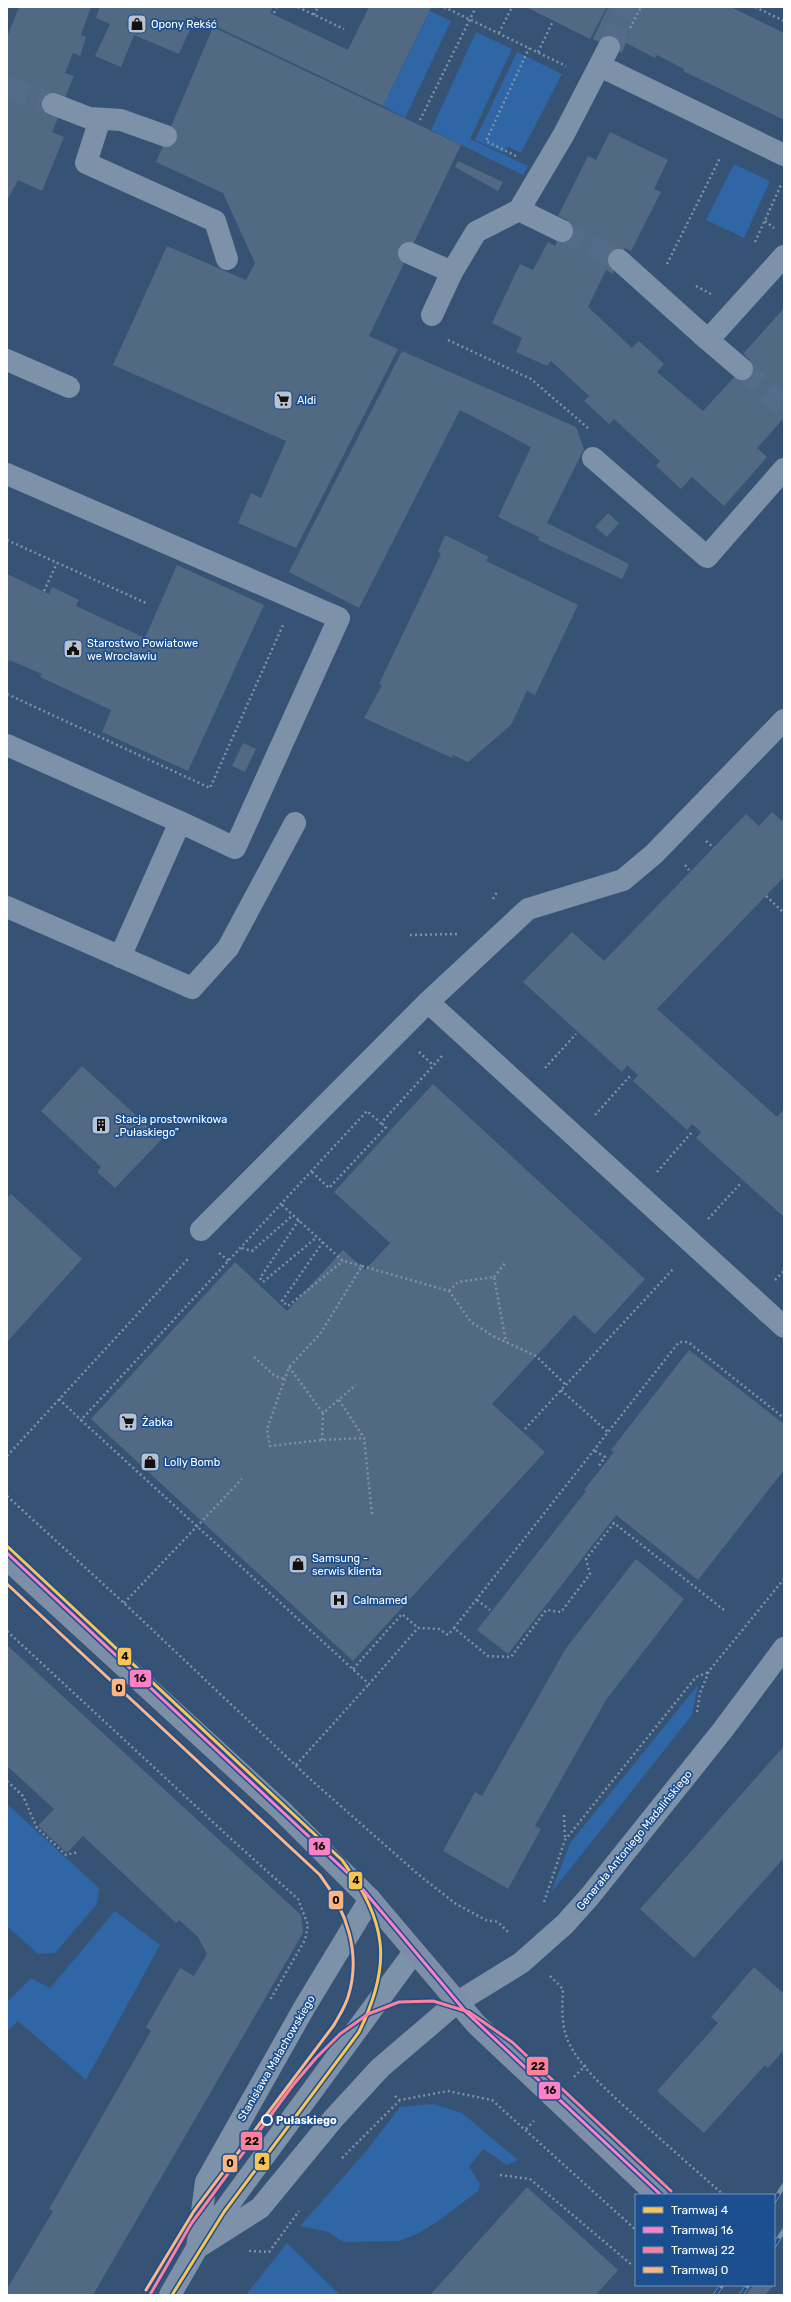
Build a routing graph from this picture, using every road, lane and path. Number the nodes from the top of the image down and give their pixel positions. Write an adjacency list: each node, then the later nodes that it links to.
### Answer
1 (277, 7): 8 (path)
2 (298, 7): 9 (path)
3 (318, 7): 9 (path)
4 (444, 7): 10 (path)
5 (476, 7): 10 (path)
6 (512, 7): 14 (path)
7 (755, 7): 11 (path)
8 (274, 13)
9 (314, 15): 13 (path)
10 (470, 20): 14 (path); 20 (path)
11 (784, 20)
12 (553, 21): 16 (path)
13 (344, 29)
14 (499, 33): 15 (path)
15 (529, 48): 16 (path); 24 (path)
16 (538, 52): 17 (path)
17 (570, 67)
18 (53, 104): 19 (street)
19 (100, 118): 21 (street); 31 (street)
20 (420, 120)
21 (166, 136)
22 (784, 155): 26 (street)
23 (721, 157): 33 (path)
24 (523, 159)
25 (784, 179): 28 (path)
26 (518, 210): 27 (street); 34 (street)
27 (562, 231)
28 (754, 244)
29 (409, 253): 34 (street)
30 (784, 256): 38 (street)
31 (227, 259)
32 (619, 260): 38 (street)
33 (672, 270)
34 (452, 272): 37 (street)
35 (692, 283): 36 (path)
36 (715, 296)
37 (432, 315): 42 (path)
38 (708, 340): 40 (street)
39 (7, 360): 41 (street)
40 (742, 369)
41 (69, 387)
42 (595, 459): 43 (street)
43 (784, 469)
44 (7, 474): 48 (street)
45 (7, 540): 46 (path)
46 (57, 563): 47 (path); 49 (path)
47 (44, 591)
48 (294, 599): 50 (path); 53 (street)
49 (148, 604)
50 (7, 694)
51 (784, 720): 63 (street)
52 (7, 745): 53 (street)
53 (180, 822): 62 (street)
54 (295, 823): 62 (street)
55 (497, 892): 57 (path)
56 (766, 896): 59 (path)
57 (491, 904)
58 (7, 907): 62 (street)
59 (784, 913)
60 (465, 934): 61 (path)
61 (410, 935)
62 (120, 957)
63 (428, 1002): 64 (street); 77 (street)
64 (462, 1033): 67 (street); 68 (path)
65 (576, 1034): 67 (path)
66 (630, 1076): 70 (path)
67 (525, 1090): 70 (street)
68 (381, 1123): 71 (path); 71 (path)
69 (692, 1132): 73 (path)
70 (576, 1137): 73 (street)
71 (312, 1172): 74 (path)
72 (741, 1183): 80 (path)
73 (638, 1194): 80 (street)
74 (282, 1205): 75 (path); 81 (path)
75 (293, 1215): 76 (path); 81 (path)
76 (299, 1220): 78 (path); 79 (path)
77 (201, 1230)
78 (317, 1237)
79 (323, 1242): 83 (path); 83 (path)
80 (692, 1243): 88 (street); 94 (path)
81 (242, 1248): 100 (path)
82 (195, 1252): 96 (path)
83 (343, 1261): 85 (path)
84 (506, 1262): 86 (path)
85 (362, 1266): 87 (path); 91 (path)
86 (494, 1277): 87 (path); 89 (path)
87 (449, 1291): 89 (path)
88 (784, 1327)
89 (506, 1342): 94 (path)
90 (254, 1357): 92 (path)
91 (289, 1367): 92 (path); 98 (path)
92 (285, 1379): 104 (path)
93 (356, 1385): 97 (path)
94 (566, 1385): 95 (path)
95 (561, 1390): 101 (path); 102 (path)
96 (59, 1399): 100 (path); 106 (path)
97 (339, 1400): 98 (path); 103 (path)
98 (323, 1413): 104 (path)
99 (784, 1418): 102 (path)
100 (81, 1420): 111 (path)
101 (525, 1430)
102 (609, 1434): 105 (path)
103 (364, 1438): 104 (path); 110 (path)
104 (322, 1440)
105 (595, 1450): 107 (path); 114 (path)
106 (7, 1456)
107 (599, 1466)
108 (242, 1478): 111 (path)
109 (7, 1496): 115 (path)
110 (372, 1515)
111 (197, 1526): 115 (path); 122 (path)
112 (7, 1559): 129 (main road)
113 (784, 1579): 127 (path)
114 (477, 1600): 116 (path); 119 (path)
115 (124, 1602): 124 (path)
116 (490, 1610)
117 (724, 1610): 119 (path)
118 (418, 1628): 119 (path); 122 (path); 123 (path)
119 (454, 1628)
120 (7, 1631): 134 (path)
121 (784, 1648): 135 (street, Generała Antoniego Madalińskiego)
122 (352, 1668): 123 (path)
123 (369, 1684): 124 (path)
124 (296, 1765): 131 (path)
125 (7, 1781): 128 (path)
126 (564, 1815): 127 (path)
127 (565, 1840): 130 (path)
128 (78, 1852)
129 (370, 1899): 132 (main road); 148 (street, Stanisława Małachowskiego)
130 (543, 1908)
131 (515, 1940)
132 (414, 1952): 135 (main road); 148 (street)
133 (548, 1974): 136 (path)
134 (270, 2000)
135 (456, 2003): 144 (main road); 148 (street, Stanisława Małachowskiego)
136 (586, 2065): 137 (path); 145 (path)
137 (574, 2077)
138 (393, 2094): 139 (path)
139 (400, 2100): 141 (path); 142 (path)
140 (536, 2119): 141 (path)
141 (526, 2129): 147 (path)
142 (336, 2164)
143 (500, 2175): 150 (path)
144 (657, 2194)
145 (723, 2194)
146 (304, 2204): 149 (path)
147 (635, 2229)
148 (197, 2248): 151 (street, Stanisława Małachowskiego)
149 (269, 2252)
150 (632, 2265)
151 (170, 2295)

